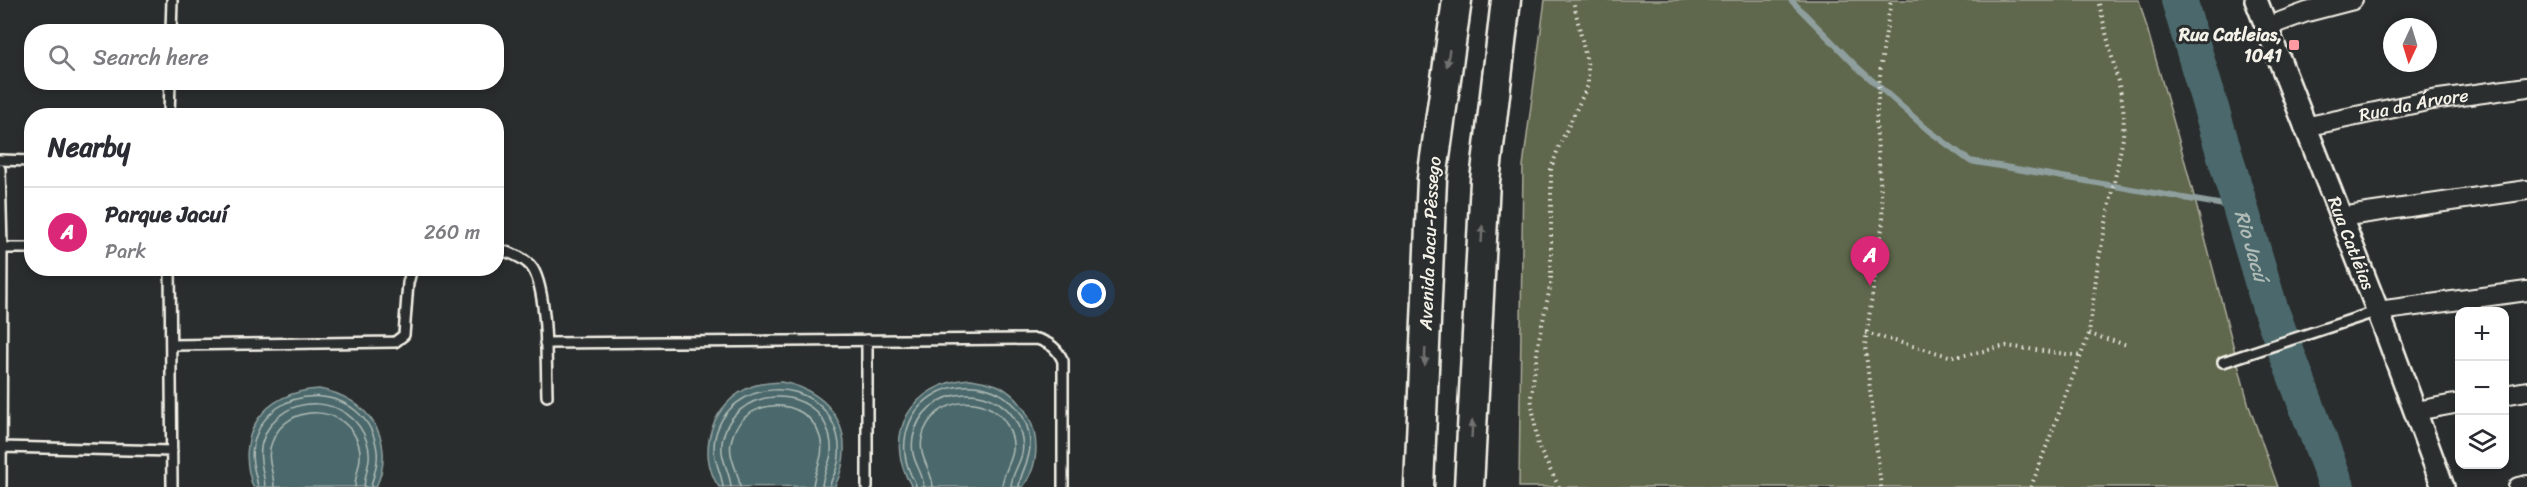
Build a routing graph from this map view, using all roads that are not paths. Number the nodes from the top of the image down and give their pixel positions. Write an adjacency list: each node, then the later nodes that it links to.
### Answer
1 (172, 0): 6 (lane)
2 (1457, 0): 40 (highway, Avenida Jacu-Pêssego, one-way to 40)
3 (1506, 0): 41 (highway, one-way to 3)
4 (2256, 0): 7 (street, Rua Catléias)
5 (2353, 0): 7 (street)
6 (171, 24)
7 (2266, 27): 11 (street, Rua Catléias)
8 (2527, 87): 11 (street, Rua da Árvore)
9 (170, 90): 10 (lane)
10 (169, 108)
11 (2304, 127): 16 (street, Rua Catléias)
12 (0, 160): 13 (lane)
13 (24, 161)
14 (0, 169): 17 (lane)
15 (2527, 190): 16 (street)
16 (2340, 217): 23 (street, Rua Catléias)
17 (1, 248): 18 (lane); 33 (lane)
18 (24, 248)
19 (504, 252): 25 (lane)
20 (170, 276): 26 (lane)
21 (410, 276): 26 (lane)
22 (2527, 291): 23 (street)
23 (2378, 311): 27 (lane); 32 (street, Rua Catléias)
24 (867, 340): 25 (lane); 38 (lane); 39 (lane)
25 (545, 343): 30 (lane)
26 (172, 345): 34 (lane)
27 (2226, 361)
28 (2527, 391): 29 (street)
29 (2509, 394)
30 (547, 396)
31 (2455, 404): 32 (street)
32 (2416, 411): 42 (street, Rua Catléias)
33 (1, 447): 34 (lane); 36 (lane)
34 (172, 451): 37 (lane)
35 (2527, 485): 43 (street)
36 (1, 487)
37 (172, 487)
38 (867, 487)
39 (1064, 487)
40 (1419, 487)
41 (1469, 487)
42 (2443, 487)
43 (2518, 487)

